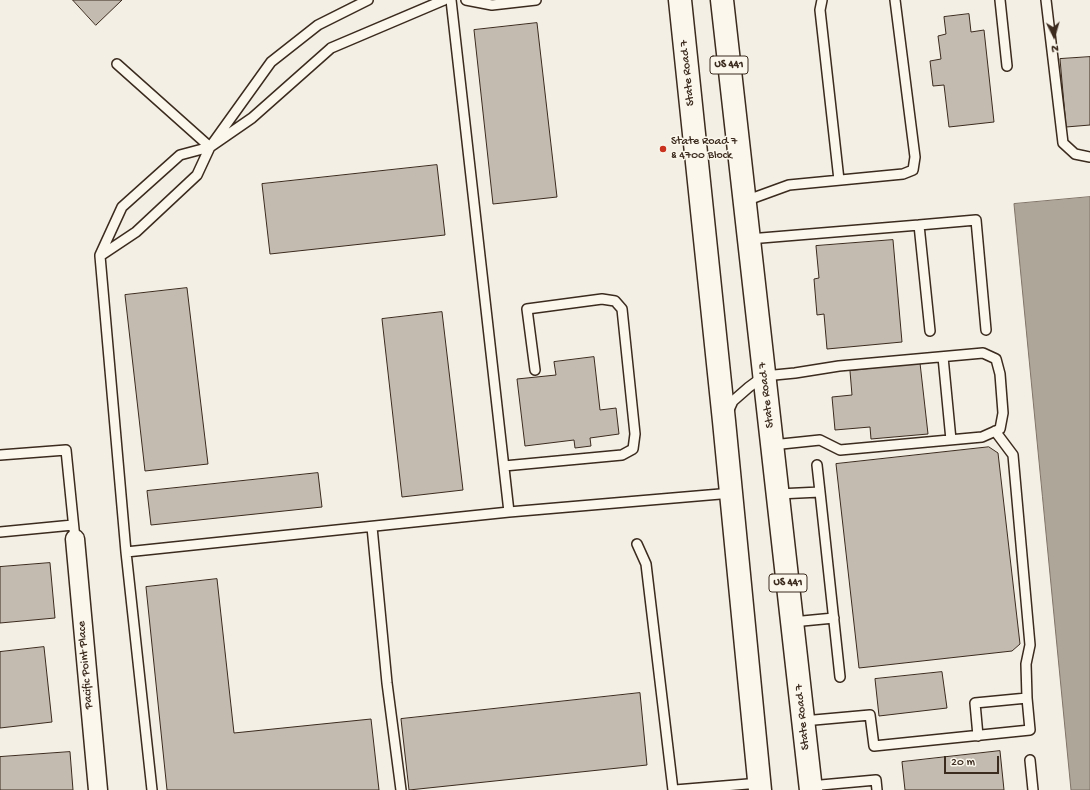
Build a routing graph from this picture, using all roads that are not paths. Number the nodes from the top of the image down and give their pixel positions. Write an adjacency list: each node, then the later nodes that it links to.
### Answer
1 (368, 0): 14 (lane)
2 (444, 0): 14 (lane)
3 (451, 0): 32 (lane)
4 (466, 0): 5 (lane)
5 (536, 0)
6 (680, 0): 26 (main road, State Road 7)
7 (722, 0): 17 (main road, State Road 7 / US 441)
8 (822, 0): 16 (lane)
9 (895, 0): 16 (lane)
10 (1000, 0): 13 (lane)
11 (1046, 0): 15 (lane)
12 (117, 64): 14 (lane)
13 (1007, 66)
14 (210, 148): 20 (lane); 20 (lane)
15 (1090, 157)
16 (839, 180): 17 (lane)
17 (745, 201): 19 (main road, State Road 7 / US 441)
18 (919, 225): 19 (lane); 21 (lane); 22 (lane)
19 (749, 239): 25 (main road, State Road 7 / US 441)
20 (100, 256): 41 (lane)
21 (986, 330)
22 (930, 331)
23 (943, 357): 25 (lane); 27 (lane); 28 (lane)
24 (535, 370): 32 (lane)
25 (764, 376): 26 (lane); 29 (main road, State Road 7 / US 441)
26 (724, 421): 34 (main road, State Road 7)
27 (995, 431): 28 (lane); 45 (lane)
28 (951, 440): 29 (lane)
29 (772, 445): 35 (main road, State Road 7 / US 441)
30 (0, 455): 39 (lane)
31 (817, 465): 33 (lane)
32 (504, 466): 36 (lane)
33 (820, 492): 35 (lane); 42 (lane)
34 (732, 493): 36 (lane); 49 (main road, State Road 7)
35 (778, 494): 43 (main road, State Road 7 / US 441)
36 (509, 512): 37 (lane)
37 (372, 527): 41 (lane); 53 (lane)
38 (0, 532): 39 (lane)
39 (74, 532): 51 (street, Pacific Point Place)
40 (637, 544): 54 (lane)
41 (126, 552): 52 (lane)
42 (834, 618): 43 (lane); 44 (lane)
43 (792, 622): 46 (main road, State Road 7 / US 441)
44 (840, 677)
45 (1027, 698): 47 (lane); 47 (lane)
46 (803, 721): 47 (lane); 50 (main road, State Road 7 / US 441)
47 (978, 736)
48 (1030, 760): 56 (lane)
49 (760, 787): 54 (lane)
50 (811, 788): 55 (lane)
51 (98, 790)
52 (152, 790)
53 (401, 790)
54 (674, 790)
55 (877, 790)
56 (1033, 790)

